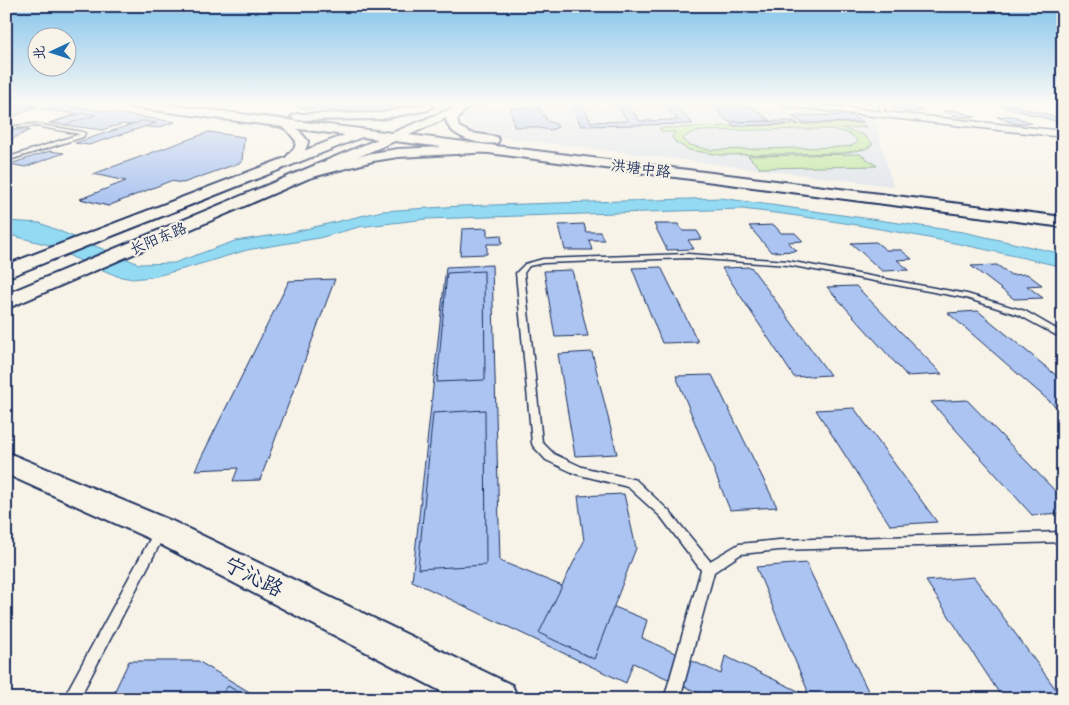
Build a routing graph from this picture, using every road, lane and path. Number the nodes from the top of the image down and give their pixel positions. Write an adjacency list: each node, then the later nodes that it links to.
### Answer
1 (78, 137): 8 (lane)
2 (299, 137): 9 (street)
3 (352, 137): 9 (main road, 长阳东路)
4 (397, 137): 7 (main road, 洪塘中路); 10 (main road, 长阳东路)
5 (447, 137): 7 (main road, 洪塘中路)
6 (473, 137): 7 (street)
7 (495, 145): 10 (street); 11 (main road, 洪塘中路); 12 (main road, 洪塘中路)
8 (6, 160)
9 (289, 162): 13 (main road, 长阳东路)
10 (309, 174): 14 (main road, 长阳东路)
11 (1063, 211)
12 (1063, 222)
13 (6, 272)
14 (6, 302)
15 (1063, 337): 19 (lane)
16 (6, 462): 17 (street, 宁沁路)
17 (161, 530): 20 (lane); 21 (street, 宁沁路)
18 (1063, 537): 19 (lane)
19 (708, 569): 22 (lane)
20 (71, 699)
21 (498, 699)
22 (672, 699)

